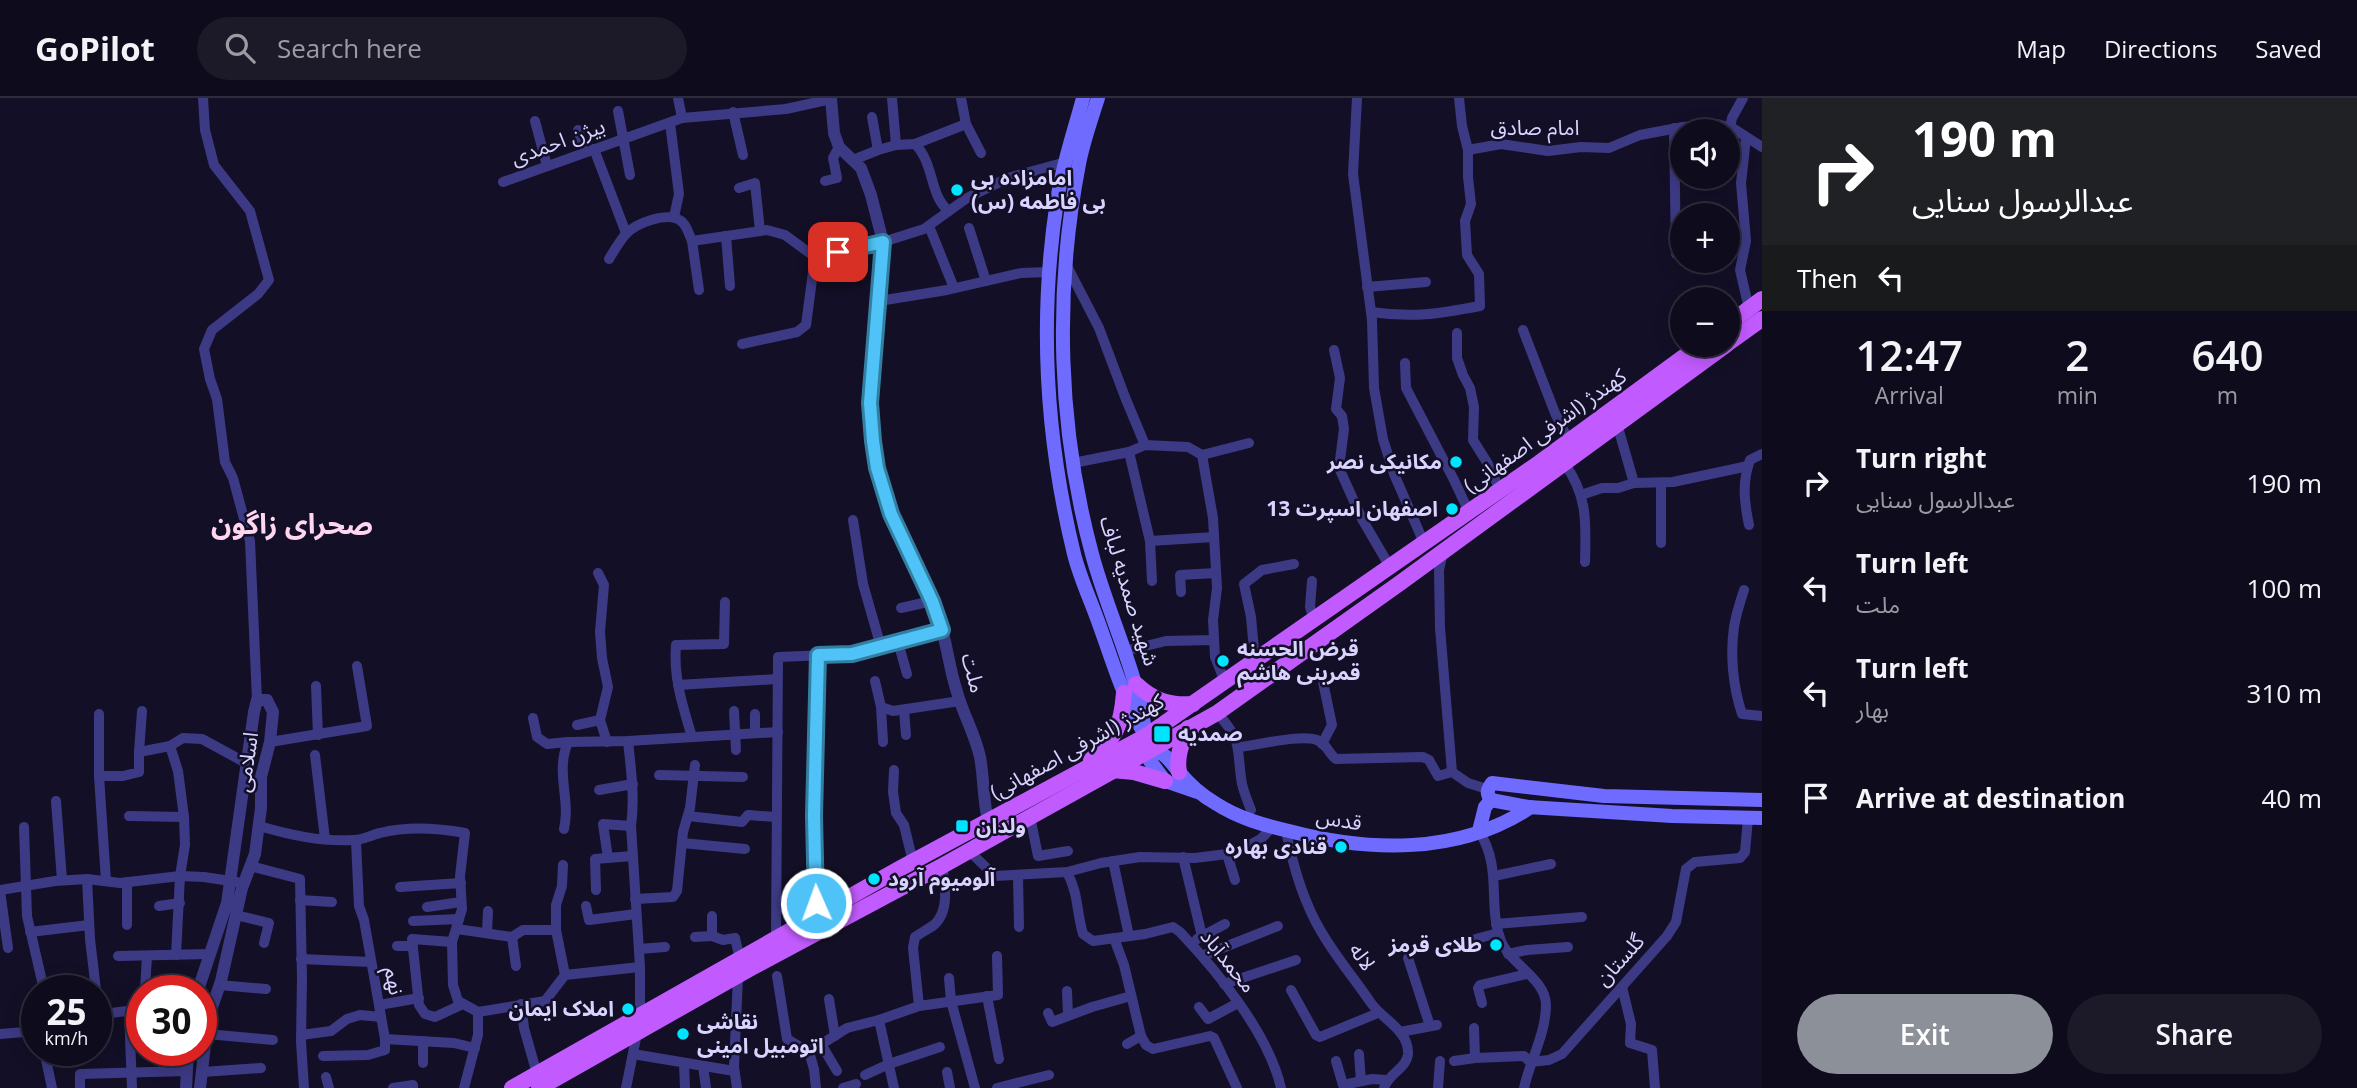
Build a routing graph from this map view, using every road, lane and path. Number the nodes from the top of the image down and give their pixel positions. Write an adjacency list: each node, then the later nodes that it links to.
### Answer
1 (203, 98): 124 (street)
2 (678, 98): 13 (street)
3 (831, 98): 11 (street, بیژن احمدی); 31 (street)
4 (892, 98): 25 (street)
5 (961, 98): 17 (street)
6 (1357, 98): 56 (street)
7 (1459, 98): 27 (street)
8 (1742, 98): 14 (street)
9 (1089, 102): 33 (main road, شهید صمدیه لباف); 50 (main road, شهید صمدیه لباف)
10 (618, 111): 22 (street)
11 (733, 112): 13 (street, بیژن احمدی); 30 (street)
12 (872, 117): 26 (street)
13 (682, 118): 16 (street, بیژن احمدی)
14 (1732, 119)
15 (535, 121): 34 (street)
16 (670, 122): 22 (street, بیژن احمدی); 40 (street)
17 (966, 124): 23 (street); 29 (street)
18 (1670, 129): 27 (street, امام صادق)
19 (578, 130): 28 (street)
20 (1740, 134): 21 (street, امام صادق)
21 (1746, 138): 24 (street, امام صادق); 59 (street)
22 (622, 140): 28 (street, بیژن احمدی); 35 (street)
23 (915, 144): 25 (street); 39 (street)
24 (1761, 144)
25 (896, 145): 26 (street)
26 (878, 150): 32 (street)
27 (1468, 150): 60 (street)
28 (590, 151): 34 (street, بیژن احمدی); 44 (street)
29 (981, 153)
30 (743, 155)
31 (831, 156): 32 (street, ملت); 36 (street)
32 (853, 160): 47 (street, ملت)
33 (1066, 162): 39 (street); 51 (main road, شهید صمدیه لباف)
34 (547, 166): 37 (street, بیژن احمدی)
35 (630, 175)
36 (825, 181)
37 (503, 182)
38 (739, 188): 43 (street)
39 (949, 211): 41 (street)
40 (674, 217): 44 (street); 46 (street)
41 (929, 226): 47 (street); 55 (street)
42 (970, 228): 52 (street)
43 (760, 231): 45 (street); 48 (street)
44 (626, 233): 49 (street)
45 (726, 236): 46 (street); 54 (street)
46 (692, 240): 57 (street)
47 (883, 242): 48 (street); 58 (street, ملت)
48 (815, 257): 65 (street)
49 (609, 259)
50 (1066, 264): 74 (street); 78 (main road, شهید صمدیه لباف)
51 (1048, 272): 52 (street); 108 (main road, شهید صمدیه لباف)
52 (986, 281): 55 (street)
53 (1426, 282): 56 (street)
54 (730, 285)
55 (954, 288): 58 (street)
56 (1367, 288): 60 (street)
57 (699, 290)
58 (879, 301): 102 (street, ملت)
59 (1758, 309): 61 (main road); 62 (main road, کهندژ (اشرفی اصفهانی))
60 (1371, 312): 90 (street)
61 (1740, 318)
62 (1740, 329)
63 (1523, 330): 72 (street)
64 (1457, 333): 83 (street)
65 (743, 344)
66 (1334, 350): 95 (street)
67 (1687, 357): 70 (main road, کهندژ (اشرفی اصفهانی))
68 (1706, 357): 70 (main road, کهندژ (اشرفی اصفهانی))
69 (1405, 363): 85 (street)
70 (1648, 392): 71 (main road, کهندژ (اشرفی اصفهانی)); 72 (main road, کهندژ (اشرفی اصفهانی))
71 (1616, 424): 79 (main road, کهندژ (اشرفی اصفهانی)); 81 (street)
72 (1569, 441): 83 (main road, کهندژ (اشرفی اصفهانی))
73 (1249, 443): 76 (street)
74 (1145, 445): 75 (street); 76 (street)
75 (1129, 452): 78 (street); 89 (street)
76 (1202, 454): 88 (street)
77 (1762, 454): 80 (street)
78 (1073, 463): 106 (main road, شهید صمدیه لباف)
79 (1564, 463): 84 (street); 92 (main road, کهندژ (اشرفی اصفهانی))
80 (1748, 466): 82 (street); 87 (street)
81 (1634, 483): 82 (street); 84 (street)
82 (1661, 483): 91 (street)
83 (1500, 490): 85 (main road, کهندژ (اشرفی اصفهانی))
84 (1581, 495): 93 (street)
85 (1469, 512): 90 (main road, کهندژ (اشرفی اصفهانی))
86 (853, 520): 111 (street)
87 (1749, 524)
88 (1214, 537): 89 (street); 97 (street)
89 (1150, 541): 98 (street)
90 (1424, 543): 95 (main road, کهندژ (اشرفی اصفهانی))
91 (1661, 543)
92 (1443, 552): 131 (main road, کهندژ (اشرفی اصفهانی)); 162 (street)
93 (1586, 562)
94 (1294, 564): 114 (street)
95 (1390, 567): 105 (main road, کهندژ (اشرفی اصفهانی))
96 (598, 573): 136 (street)
97 (1216, 573): 101 (street); 109 (street)
98 (1152, 581)
99 (1312, 581): 105 (street)
100 (1744, 590): 134 (street)
101 (1181, 592)
102 (932, 601): 104 (street); 107 (street, ملت)
103 (725, 602): 121 (street)
104 (901, 608)
105 (1314, 620): 114 (main road, کهندژ (اشرفی اصفهانی))
106 (1116, 625): 108 (main road); 112 (main road, شهید صمدیه لباف)
107 (942, 630): 110 (street); 125 (street, ملت)
108 (1101, 631): 123 (main road, شهید صمدیه لباف)
109 (1214, 640): 112 (street); 120 (street)
110 (898, 642): 111 (street); 116 (street)
111 (881, 646): 113 (street)
112 (1125, 651): 123 (main road, شهید صمدیه لباف)
113 (818, 655): 117 (street); 222 (street)
114 (1255, 661): 120 (main road, کهندژ (اشرفی اصفهانی))
115 (356, 666): 142 (street)
116 (907, 674)
117 (778, 679): 121 (street); 139 (street)
118 (875, 681): 127 (street)
119 (1323, 681): 151 (street)
120 (1225, 682): 126 (main road, کهندژ (اشرفی اصفهانی))
121 (678, 685): 144 (street)
122 (316, 686): 142 (street)
123 (1130, 688): 126 (main road); 150 (main road, شهید صمدیه لباف); 163 (main road)
124 (257, 700): 146 (street, اسلامی); 157 (street, اسلامی)
125 (960, 701): 128 (street); 182 (street, ملت)
126 (1193, 704): 150 (main road, کهندژ (اشرفی اصفهانی))
127 (881, 707): 128 (street); 149 (street)
128 (905, 709): 143 (street)
129 (142, 711): 155 (street)
130 (734, 711): 141 (street)
131 (1217, 713): 138 (main road, کهندژ (اشرفی اصفهانی)); 153 (street)
132 (99, 714): 165 (street)
133 (755, 714): 140 (street)
134 (1762, 716)
135 (533, 718): 147 (street)
136 (600, 720): 137 (street); 148 (street)
137 (577, 725)
138 (1188, 729): 150 (main road, کهندژ (اشرفی اصفهانی)); 161 (main road)
139 (778, 732): 140 (street); 180 (street)
140 (755, 733): 141 (street)
141 (735, 734): 144 (street); 154 (street)
142 (318, 735): 146 (street)
143 (906, 735)
144 (692, 737): 145 (street)
145 (628, 741): 148 (street); 168 (street)
146 (270, 742): 185 (street, اسلامی)
147 (568, 742): 148 (street); 186 (street)
148 (607, 742)
149 (883, 742)
150 (1149, 742): 160 (main road, کهندژ (اشرفی اصفهانی)); 161 (main road); 163 (main road, کهندژ (اشرفی اصفهانی)); 167 (main road, شهید صمدیه لباف)
151 (1322, 744): 153 (street); 162 (street)
152 (170, 746): 155 (street); 157 (street); 179 (street)
153 (1239, 747): 175 (street)
154 (736, 750)
155 (139, 752): 165 (street)
156 (315, 755): 189 (street)
157 (246, 764): 216 (street, اسلامی)
158 (695, 770): 164 (street); 166 (street); 177 (street)
159 (894, 770): 200 (street)
160 (1112, 770): 167 (main road); 178 (main road, کهندژ (اشرفی اصفهانی))
161 (1179, 772): 171 (main road)
162 (1452, 772): 170 (street)
163 (1078, 773): 182 (main road, کهندژ (اشرفی اصفهانی))
164 (659, 775)
165 (99, 776): 214 (street)
166 (743, 777)
167 (1165, 781): 171 (main road)
168 (633, 784): 169 (street); 183 (street)
169 (599, 789)
170 (1490, 791): 172 (main road); 174 (main road); 188 (main road)
171 (1200, 793): 187 (main road, قدس)
172 (1762, 800)
173 (55, 801): 211 (street)
174 (1531, 807): 181 (main road); 188 (main road, قدس)
175 (1251, 810)
176 (129, 816): 179 (street)
177 (688, 816): 180 (street); 191 (street)
178 (1030, 816): 193 (main road, کهندژ (اشرفی اصفهانی)); 194 (street)
179 (184, 817): 207 (street)
180 (776, 817): 253 (street)
181 (1755, 818): 288 (street, گلستان)
182 (988, 821): 200 (main road, کهندژ (اشرفی اصفهانی))
183 (631, 825): 196 (street); 198 (street)
184 (24, 827): 218 (street)
185 (259, 827): 189 (street); 203 (street, اسلامی)
186 (564, 829)
187 (1279, 829): 188 (main road, قدس); 195 (street); 307 (street, لاله)
188 (1479, 831): 209 (street)
189 (325, 839): 190 (street)
190 (356, 841): 217 (street); 274 (street, نهم)
191 (681, 843): 192 (street); 223 (street)
192 (745, 849)
193 (969, 851): 204 (main road, کهندژ (اشرفی اصفهانی)); 208 (street)
194 (1069, 851)
195 (1227, 855): 197 (street); 213 (street)
196 (632, 856): 198 (street); 223 (street)
197 (1183, 857): 199 (street); 249 (street)
198 (608, 858): 221 (street)
199 (1113, 861): 206 (street); 248 (street)
200 (913, 862): 253 (main road, کهندژ (اشرفی اصفهانی))
201 (1551, 864): 209 (street)
202 (564, 865): 244 (street)
203 (250, 866): 216 (street, اسلامی); 224 (street)
204 (942, 866): 277 (main road, کهندژ (اشرفی اصفهانی)); 302 (street)
205 (144, 867): 212 (street)
206 (1067, 872): 208 (street); 252 (street, محمدآباد)
207 (180, 876): 212 (street); 216 (street); 227 (street)
208 (1018, 876): 242 (street)
209 (1494, 876): 243 (street)
210 (87, 879): 211 (street); 214 (street); 239 (street)
211 (62, 880): 218 (street)
212 (143, 880): 215 (street)
213 (1235, 880)
214 (106, 881): 215 (street)
215 (127, 882): 240 (street)
216 (238, 882): 233 (street, اسلامی); 264 (street, اسلامی)
217 (460, 883): 219 (street); 226 (street)
218 (26, 885): 220 (street); 245 (street)
219 (400, 887)
220 (0, 890): 262 (street)
221 (596, 890)
222 (803, 892)
223 (635, 898): 232 (street)
224 (300, 900): 225 (street); 272 (street)
225 (332, 902)
226 (461, 902): 230 (street); 237 (street)
227 (180, 903): 228 (street); 266 (street)
228 (159, 906)
229 (586, 906): 232 (street)
230 (427, 907)
231 (488, 911): 246 (street)
232 (636, 914): 263 (street)
233 (236, 915): 255 (street); 287 (street, اسلامی)
234 (712, 916): 247 (street)
235 (1582, 917): 243 (street)
236 (413, 921): 237 (street)
237 (458, 924): 246 (street); 254 (street)
238 (1225, 924): 249 (street)
239 (89, 925): 245 (street); 280 (street)
240 (127, 925)
241 (1278, 926): 270 (street)
242 (1019, 927)
243 (1497, 929): 260 (street); 265 (street)
244 (556, 930): 250 (street); 283 (street)
245 (30, 932): 279 (street)
246 (487, 932): 250 (street)
247 (712, 936): 251 (street); 277 (street)
248 (1129, 936): 252 (street, محمدآباد); 256 (street, محمدآباد)
249 (1202, 936): 256 (street)
250 (512, 937): 275 (street)
251 (695, 937)
252 (1114, 938): 294 (street)
253 (776, 939): 277 (main road, کهندژ (اشرفی اصفهانی))
254 (452, 942): 258 (street); 300 (street)
255 (264, 943)
256 (1190, 943): 270 (street, محمدآباد)
257 (397, 946): 258 (street)
258 (413, 946): 295 (street)
259 (665, 947): 263 (street)
260 (1446, 947)
261 (1568, 947): 265 (street)
262 (8, 948)
263 (639, 949): 276 (street)
264 (209, 954): 266 (street); 282 (street, اسلامی)
265 (1508, 954): 278 (street)
266 (176, 955): 268 (street)
267 (117, 956): 268 (street)
268 (147, 956): 281 (street)
269 (997, 956): 293 (street)
270 (1202, 956): 286 (street, محمدآباد)
271 (1408, 958): 313 (street)
272 (301, 959): 274 (street); 317 (street)
273 (1296, 960): 286 (street)
274 (370, 962): 304 (street, نهم)
275 (516, 966)
276 (640, 967): 283 (street); 308 (street)
277 (739, 967): 308 (main road, کهندژ (اشرفی اصفهانی)); 314 (main road, کهندژ (اشرفی اصفهانی)); 349 (street)
278 (1527, 974): 299 (street); 336 (street)
279 (40, 975)
280 (94, 975)
281 (146, 975)
282 (203, 975)
283 (565, 975): 301 (street)
284 (777, 976): 327 (street)
285 (949, 978): 297 (street)
286 (1224, 984): 298 (street, محمدآباد)
287 (219, 985): 289 (street); 291 (street, اسلامی)
288 (1622, 986): 336 (street, گلستان); 382 (street)
289 (266, 989)
290 (1291, 990): 307 (street)
291 (217, 991)
292 (1067, 991): 309 (street)
293 (987, 996): 297 (street); 332 (street)
294 (1131, 996): 309 (street); 319 (street)
295 (419, 998): 300 (street); 304 (street)
296 (829, 999): 318 (street)
297 (951, 1001): 302 (street); 376 (street)
298 (1238, 1003): 303 (street); 379 (street, محمدآباد)
299 (1482, 1003)
300 (463, 1004): 305 (street)
301 (521, 1004): 305 (street); 354 (street)
302 (919, 1006): 310 (street)
303 (1199, 1007)
304 (380, 1011): 317 (street); 320 (street, نهم)
305 (478, 1012): 326 (street)
306 (1048, 1013): 309 (street)
307 (1378, 1013): 313 (street, لاله)
308 (640, 1015): 354 (main road, کهندژ (اشرفی اصفهانی))
309 (1068, 1015)
310 (879, 1020): 318 (street); 339 (street)
311 (1474, 1028): 331 (street)
312 (21, 1032): 315 (street)
313 (1400, 1032): 357 (street)
314 (637, 1033): 328 (street); 354 (main road, کهندژ (اشرفی اصفهانی))
315 (0, 1034)
316 (217, 1035): 321 (street)
317 (301, 1035): 364 (street)
318 (835, 1035): 323 (street)
319 (1141, 1036): 324 (street); 378 (street)
320 (385, 1039): 322 (street); 330 (street)
321 (272, 1040)
322 (423, 1041): 326 (street); 337 (street)
323 (821, 1044): 327 (street); 347 (street)
324 (1127, 1044)
325 (940, 1047): 339 (street)
326 (475, 1048): 367 (street)
327 (808, 1052): 373 (street)
328 (633, 1054): 338 (street); 369 (street)
329 (1359, 1054): 355 (street)
330 (323, 1056)
331 (1475, 1058): 335 (street, گلستان); 336 (street, گلستان)
332 (999, 1059)
333 (1336, 1061): 355 (street)
334 (1440, 1061): 380 (street)
335 (1454, 1061)
336 (1530, 1062): 381 (street)
337 (423, 1063)
338 (684, 1063): 344 (street); 370 (street)
339 (889, 1064): 352 (street); 375 (street)
340 (47, 1066): 359 (street)
341 (132, 1066): 351 (street)
342 (187, 1066): 346 (street)
343 (204, 1066): 348 (street, اسلامی)
344 (703, 1066): 349 (street); 371 (street)
345 (261, 1068): 348 (street)
346 (187, 1071): 351 (street); 362 (street)
347 (837, 1071)
348 (203, 1072): 363 (street, اسلامی)
349 (734, 1072): 372 (street)
350 (947, 1072): 358 (street)
351 (132, 1073): 360 (street); 361 (street)
352 (865, 1075)
353 (1049, 1075): 377 (street)
354 (538, 1081): 368 (main road, کهندژ (اشرفی اصفهانی))
355 (1361, 1081): 357 (street)
356 (856, 1084): 374 (street)
357 (1385, 1084)
358 (948, 1087)
359 (52, 1088)
360 (80, 1088)
361 (132, 1088)
362 (186, 1088)
363 (200, 1088)
364 (304, 1088)
365 (393, 1088): 366 (street)
366 (413, 1088)
367 (464, 1088)
368 (512, 1088)
369 (626, 1088)
370 (685, 1088)
371 (706, 1088)
372 (737, 1088)
373 (816, 1088)
374 (843, 1088)
375 (894, 1088)
376 (975, 1088)
377 (997, 1088)
378 (1237, 1088)
379 (1281, 1088)
380 (1438, 1088)
381 (1524, 1088)
382 (1655, 1088)

